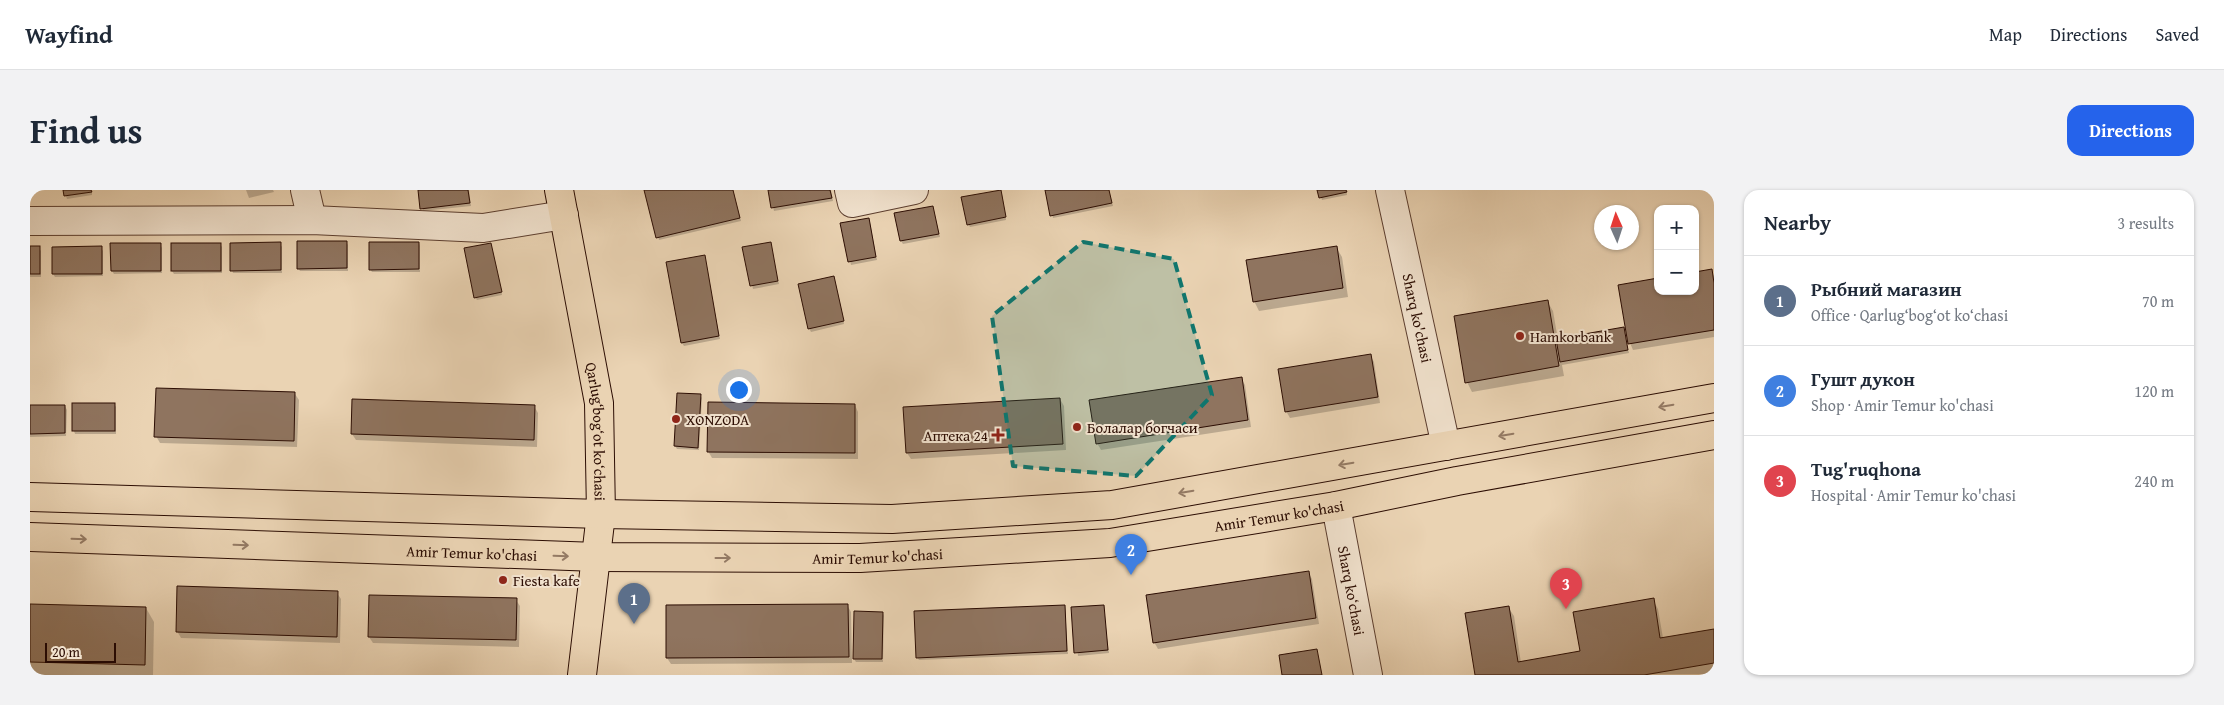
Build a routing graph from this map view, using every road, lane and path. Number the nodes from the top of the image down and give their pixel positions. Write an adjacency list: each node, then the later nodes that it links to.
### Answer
1 (305, 190): 6 (street)
2 (849, 190): 3 (street)
3 (914, 190)
4 (1390, 190): 10 (street, Sharq ko'chasi)
5 (562, 203): 6 (street); 13 (main road, Qarlug‘bog‘ot ko‘chasi)
6 (312, 220): 7 (street)
7 (30, 221)
8 (1714, 398): 10 (main road, one-way to 10)
9 (1714, 435): 12 (main road, Amir Temur ko'chasi)
10 (1446, 446): 13 (main road, one-way to 13)
11 (30, 497): 13 (main road)
12 (1336, 506): 15 (main road, Amir Temur ko'chasi, one-way to 12); 17 (street, Sharq ko‘chasi)
13 (601, 514): 15 (main road, Qarlug‘bog‘ot ko‘chasi)
14 (30, 537): 15 (main road, Amir Temur ko'chasi, one-way to 15)
15 (597, 557): 16 (main road, Qarlug‘bog‘ot ko‘chasi)
16 (582, 675)
17 (1368, 675)

